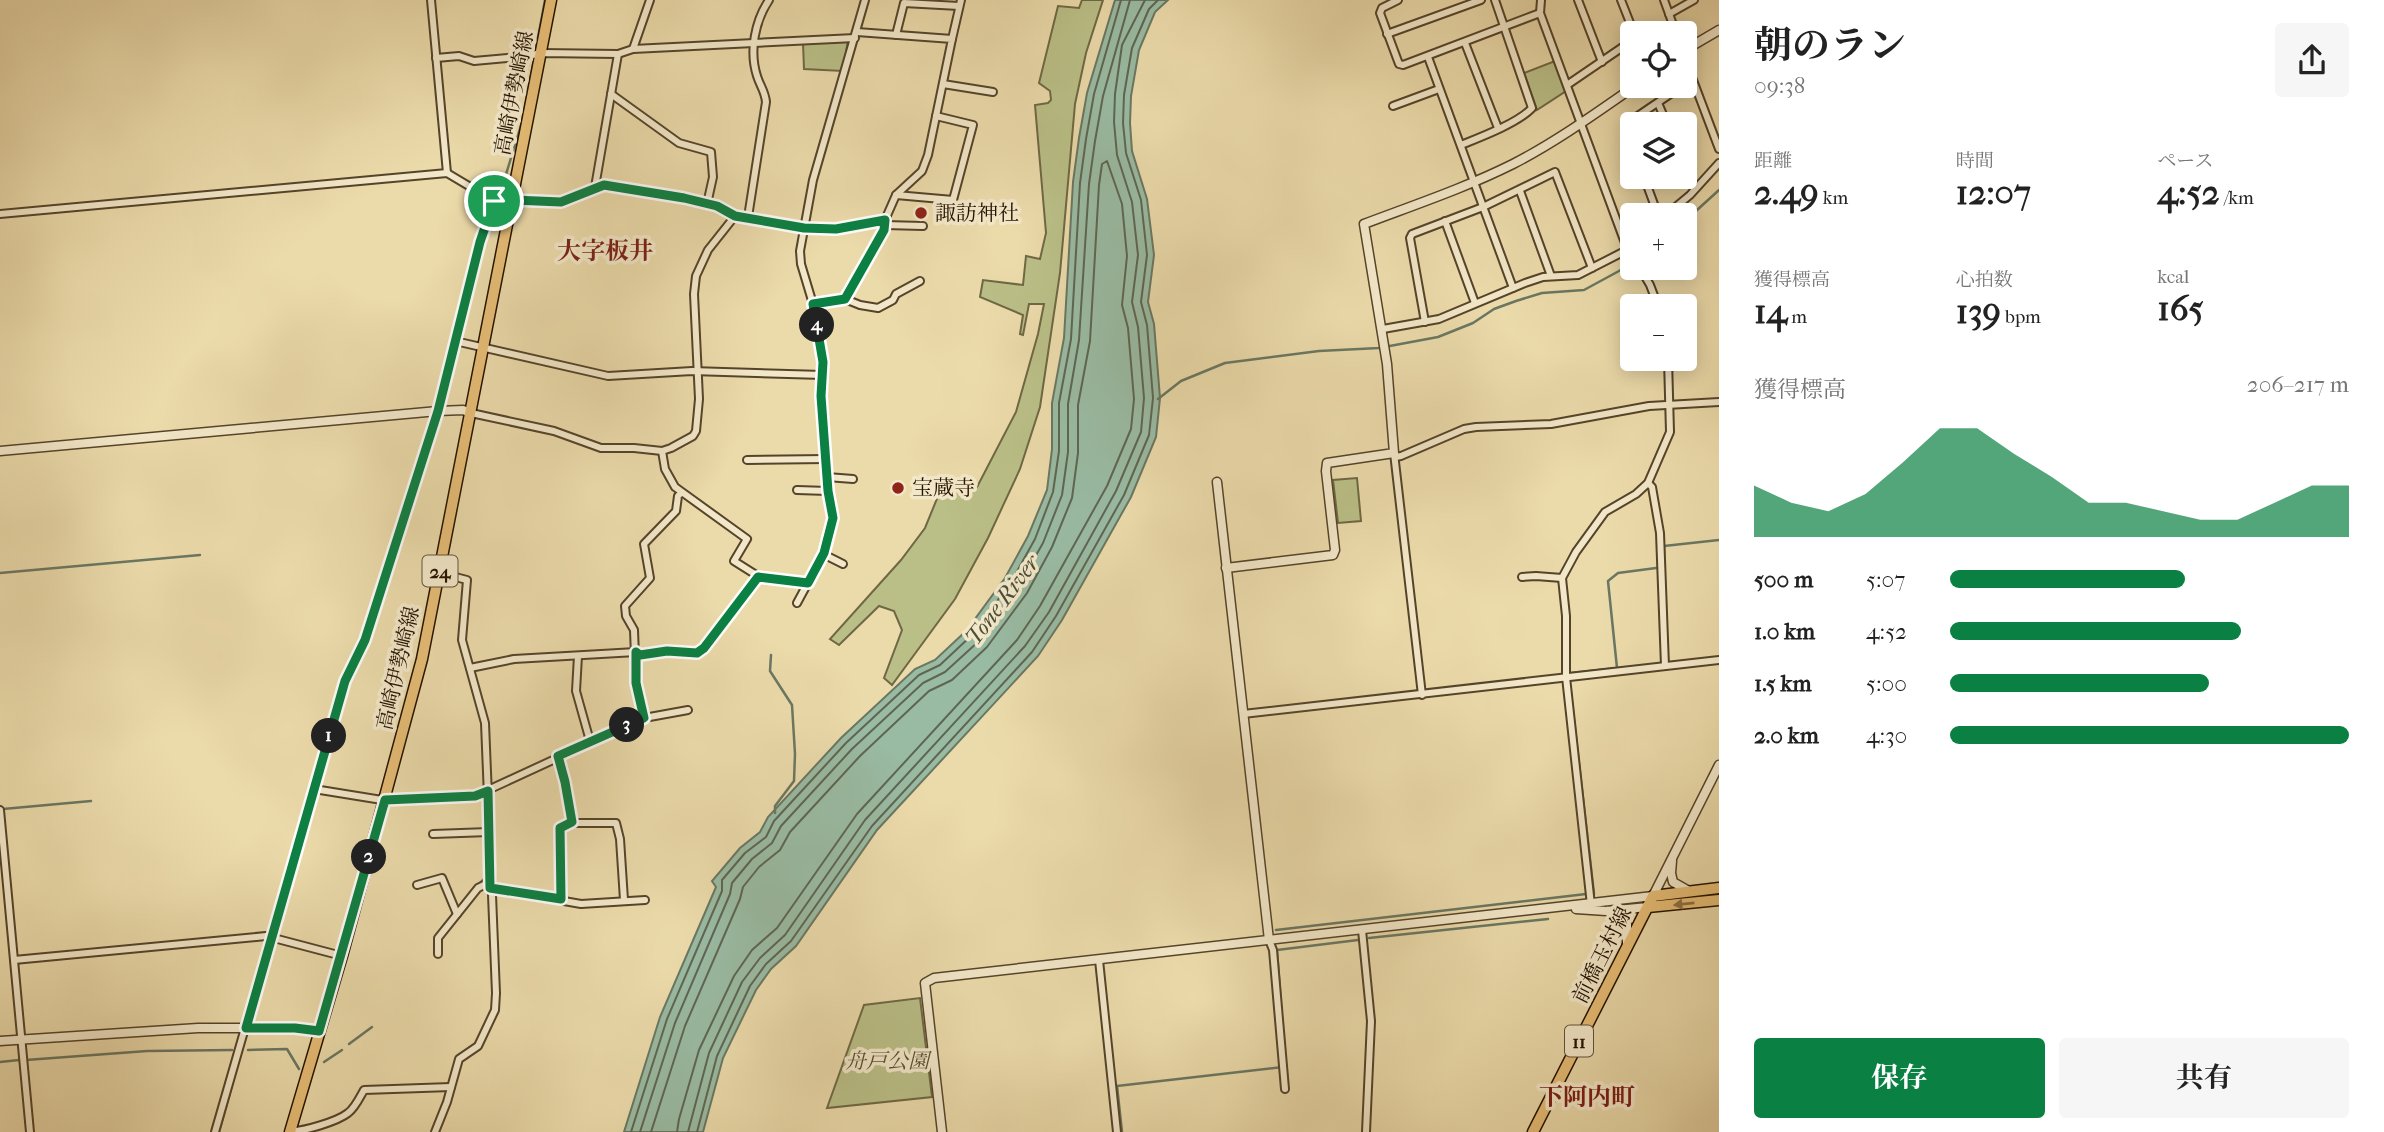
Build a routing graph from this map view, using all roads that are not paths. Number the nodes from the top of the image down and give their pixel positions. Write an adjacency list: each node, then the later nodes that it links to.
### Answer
1 (430, 0): 33 (street)
2 (551, 0): 30 (main road, 高崎伊勢崎線 / 24)
3 (650, 0): 28 (street)
4 (769, 0): 27 (street)
5 (865, 0): 22 (street)
6 (1398, 0): 21 (street)
7 (1480, 0): 21 (street)
8 (1495, 0): 19 (street)
9 (1541, 0): 15 (street)
10 (1578, 0): 34 (street)
11 (1621, 0): 17 (street)
12 (1664, 0): 16 (street)
13 (1694, 0): 16 (street)
14 (960, 3): 23 (street); 24 (street)
15 (1540, 13): 19 (street); 36 (street)
16 (1670, 14): 18 (street)
17 (1629, 21)
18 (1672, 21)
19 (1503, 29): 25 (street); 49 (street)
20 (1719, 30): 26 (street)
21 (1387, 34): 32 (street)
22 (856, 35): 23 (street); 27 (street); 72 (street)
23 (896, 36): 24 (street)
24 (952, 39): 35 (street)
25 (1465, 43): 32 (street); 49 (street)
26 (1697, 43)
27 (754, 44): 28 (street); 67 (street)
28 (633, 49): 31 (street)
29 (1620, 49): 34 (street)
30 (541, 53): 31 (street); 33 (street); 61 (main road, 高崎伊勢崎線 / 24)
31 (618, 54): 40 (street)
32 (1428, 57): 37 (street)
33 (436, 58): 53 (street)
34 (1602, 62): 36 (street)
35 (943, 84): 39 (street); 47 (street)
36 (1567, 85): 48 (street)
37 (1439, 89): 44 (street); 50 (street)
38 (1697, 91): 51 (street)
39 (993, 92)
40 (611, 94): 56 (street); 63 (street)
41 (1620, 97): 48 (street)
42 (1665, 98): 43 (street)
43 (1658, 103): 45 (street); 46 (street)
44 (1393, 106)
45 (1645, 112)
46 (1662, 112)
47 (936, 116): 59 (street); 59 (street)
48 (1581, 124): 54 (street); 70 (street)
49 (1498, 128): 50 (street)
50 (1461, 145): 54 (street)
51 (1719, 149)
52 (1719, 163): 55 (street)
53 (447, 173): 60 (street); 65 (street)
54 (1474, 182): 64 (street); 82 (street)
55 (1697, 186)
56 (594, 187): 61 (street); 63 (street)
57 (1694, 189): 62 (street)
58 (1520, 191): 64 (street); 74 (street); 75 (street)
59 (896, 195): 69 (street)
60 (494, 201): 61 (street); 83 (street)
61 (513, 202): 84 (main road, 高崎伊勢崎線 / 24)
62 (1679, 203)
63 (707, 204): 66 (street)
64 (1483, 207): 68 (street); 77 (street)
65 (0, 214)
66 (735, 216): 67 (street); 85 (street)
67 (748, 217): 72 (street)
68 (1445, 221): 79 (street); 81 (street)
69 (885, 223): 71 (street); 72 (street); 78 (street)
70 (1620, 223)
71 (923, 226)
72 (804, 228): 80 (street)
73 (1620, 256): 74 (street)
74 (1592, 268): 75 (street)
75 (1550, 276): 77 (street)
76 (920, 281): 78 (street)
77 (1513, 288): 79 (street)
78 (845, 299): 80 (street)
79 (1475, 303): 81 (street)
80 (813, 304): 87 (street)
81 (1425, 322): 82 (street)
82 (1383, 333): 94 (street)
83 (455, 341): 84 (street); 90 (street)
84 (484, 347): 85 (street); 91 (main road, 高崎伊勢崎線 / 24)
85 (698, 371): 87 (street); 93 (street)
86 (1669, 371): 89 (street)
87 (822, 375): 95 (street)
88 (1719, 402): 89 (street)
89 (1670, 405): 94 (street); 100 (street)
90 (438, 411): 91 (street); 92 (street); 126 (street)
91 (471, 413): 93 (street); 107 (main road, 高崎伊勢崎線 / 24)
92 (0, 451)
93 (662, 451): 103 (street)
94 (1394, 455): 106 (street); 119 (street)
95 (826, 459): 96 (street); 97 (street)
96 (747, 460)
97 (827, 477): 98 (street); 102 (street)
98 (853, 479)
99 (1217, 482): 106 (street)
100 (1648, 483): 110 (street); 116 (street)
101 (797, 490): 102 (street)
102 (828, 491): 104 (street)
103 (681, 493): 108 (street); 113 (street)
104 (823, 554): 105 (street); 111 (street)
105 (843, 564)
106 (1226, 568): 121 (street)
107 (440, 573): 117 (street); 128 (main road, 高崎伊勢崎線 / 24)
108 (758, 577): 111 (street); 113 (street)
109 (1522, 577): 110 (street)
110 (1562, 578): 118 (street)
111 (808, 583): 112 (street)
112 (797, 603)
113 (636, 652): 114 (street); 122 (street)
114 (578, 656): 117 (street); 123 (street)
115 (1719, 660): 116 (street)
116 (1665, 666): 118 (street)
117 (470, 668): 127 (street)
118 (1566, 677): 119 (street); 143 (street)
119 (1422, 695): 121 (street)
120 (688, 710): 122 (street)
121 (1243, 714): 151 (street)
122 (644, 718): 123 (street)
123 (590, 741): 124 (street)
124 (558, 756): 127 (street); 130 (street)
125 (1719, 765): 133 (street)
126 (314, 789): 128 (street); 150 (street)
127 (488, 791): 128 (street); 131 (street)
128 (385, 800): 154 (main road, 高崎伊勢崎線 / 24)
129 (0, 810): 147 (street)
130 (572, 822): 139 (street); 140 (street)
131 (489, 832): 132 (street); 135 (street)
132 (433, 834)
133 (1674, 855): 137 (street); 138 (street)
134 (417, 885): 146 (street)
135 (490, 885): 139 (street); 146 (street); 161 (street)
136 (1719, 888): 137 (main road, 前橋玉村線)
137 (1690, 892): 138 (main road, 前橋玉村線)
138 (1653, 896): 143 (street); 144 (main road, 前橋玉村線 / 11)
139 (561, 899): 140 (street)
140 (624, 900): 141 (street)
141 (645, 900)
142 (1719, 900): 144 (main road, 前橋玉村線, one-way to 144)
143 (1590, 907): 145 (street); 149 (street)
144 (1648, 907): 145 (street); 152 (main road, 前橋玉村線 / 11)
145 (1606, 911): 152 (street)
146 (457, 914): 153 (street)
147 (11, 926): 148 (street); 155 (street)
148 (0, 927)
149 (1362, 930): 151 (street); 170 (street)
150 (272, 937): 154 (street); 155 (street); 157 (street)
151 (1269, 940): 156 (street); 162 (street)
152 (1626, 950): 171 (main road, 前橋玉村線 / 11)
153 (438, 954)
154 (342, 956): 158 (main road, 高崎伊勢崎線 / 24)
155 (14, 960): 159 (street)
156 (1099, 960): 168 (street); 169 (street)
157 (246, 1028): 158 (street); 159 (street); 166 (street)
158 (319, 1031): 164 (main road, 高崎伊勢崎線 / 24)
159 (21, 1040): 160 (street); 165 (street)
160 (0, 1041)
161 (451, 1087): 163 (street); 167 (street)
162 (1285, 1089)
163 (321, 1129): 164 (street)
164 (290, 1131)
165 (30, 1132)
166 (215, 1132)
167 (435, 1132)
168 (942, 1132)
169 (1117, 1132)
170 (1366, 1132)
171 (1533, 1132)

